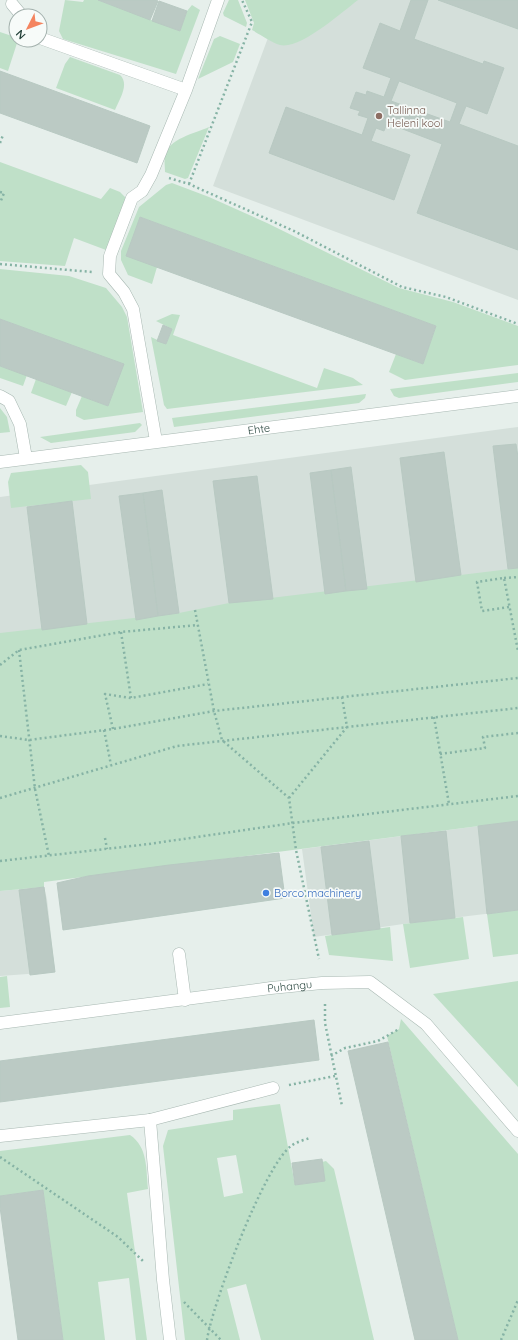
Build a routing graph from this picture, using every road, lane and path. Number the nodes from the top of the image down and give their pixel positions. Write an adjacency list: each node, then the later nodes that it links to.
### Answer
1 (218, 0): 4 (street)
2 (242, 0): 8 (path)
3 (48, 41): 4 (street)
4 (186, 90): 7 (street)
5 (3, 135): 6 (path)
6 (0, 143)
7 (151, 175): 8 (path); 12 (street)
8 (189, 184): 13 (path)
9 (0, 192): 10 (path)
10 (0, 203)
11 (0, 264): 12 (path)
12 (109, 274): 16 (street)
13 (518, 324)
14 (0, 396): 17 (street)
15 (518, 396): 16 (street, Ehte)
16 (156, 441): 17 (street, Ehte)
17 (26, 458): 18 (street, Ehte)
18 (0, 462)
19 (518, 577): 20 (path)
20 (504, 578): 21 (path); 21 (path)
21 (509, 607): 25 (path)
22 (195, 610): 23 (path)
23 (198, 625): 24 (path); 30 (path)
24 (121, 632): 26 (path); 32 (path)
25 (517, 643): 27 (path)
26 (19, 650): 28 (path); 41 (path)
27 (518, 651)
28 (0, 665)
29 (518, 678): 31 (path)
30 (208, 684): 32 (path); 34 (path)
31 (342, 697): 34 (path); 36 (path)
32 (131, 698): 37 (path)
33 (518, 708): 35 (path)
34 (214, 711): 37 (path); 42 (path)
35 (434, 717): 36 (path); 43 (path)
36 (347, 727): 42 (path); 48 (path)
37 (113, 729): 38 (path)
38 (104, 730): 41 (path); 44 (path)
39 (518, 733): 43 (path)
40 (0, 736): 41 (path)
41 (29, 740): 45 (path)
42 (222, 740): 44 (path); 48 (path)
43 (440, 754): 49 (path)
44 (111, 765): 45 (path)
45 (35, 789): 47 (path); 53 (path)
46 (518, 796): 49 (path)
47 (0, 798)
48 (289, 798): 50 (path)
49 (449, 804): 50 (path)
50 (293, 822): 52 (path); 56 (path)
51 (105, 838): 52 (path)
52 (107, 849): 53 (path)
53 (49, 856): 54 (path)
54 (0, 861)
55 (179, 954): 57 (street)
56 (319, 959)
57 (185, 1000): 59 (street, Puhangu); 66 (street, Puhangu)
58 (325, 1004): 61 (path)
59 (0, 1023)
60 (399, 1030): 61 (path)
61 (331, 1056): 62 (path)
62 (335, 1076): 63 (path); 64 (path)
63 (273, 1088): 65 (street)
64 (342, 1106)
65 (150, 1120): 67 (street); 70 (street)
66 (518, 1131)
67 (0, 1136)
68 (310, 1138): 72 (path)
69 (0, 1157): 70 (path)
70 (163, 1280): 72 (path); 73 (street)
71 (518, 1300): 76 (path)
72 (208, 1327): 74 (path); 75 (path)
73 (170, 1340)
74 (207, 1340)
75 (221, 1340)
76 (501, 1340)

